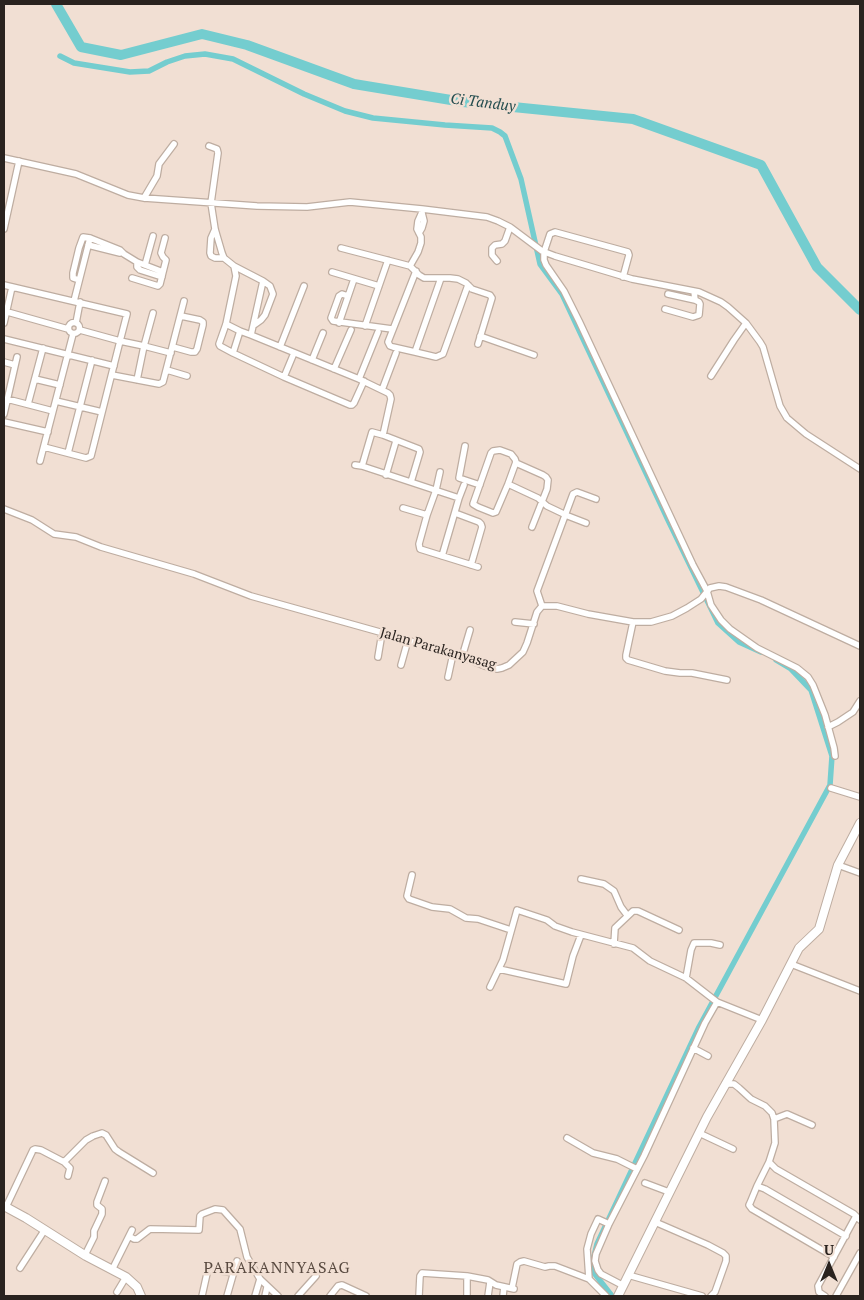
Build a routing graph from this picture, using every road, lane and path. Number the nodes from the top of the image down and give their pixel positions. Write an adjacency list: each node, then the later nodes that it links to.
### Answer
1 (174, 144): 5 (street)
2 (209, 146): 6 (street)
3 (4, 158): 4 (street)
4 (19, 162): 5 (street); 7 (street)
5 (144, 198): 6 (street)
6 (212, 203): 8 (street); 11 (street)
7 (6, 204): 10 (street)
8 (422, 210): 9 (street); 25 (street)
9 (510, 227): 16 (street); 22 (street)
10 (4, 229)
11 (215, 229): 17 (street); 17 (street)
12 (153, 236): 23 (street)
13 (165, 238): 28 (street)
14 (89, 242): 18 (street); 20 (street); 21 (street)
15 (341, 248): 19 (street)
16 (543, 251): 29 (street); 29 (street); 136 (street)
17 (224, 258): 24 (street)
18 (76, 260): 20 (street); 33 (street)
19 (388, 260): 25 (street); 38 (street)
20 (84, 262): 33 (street)
21 (137, 262): 23 (street); 28 (street)
22 (497, 262)
23 (145, 265): 28 (street)
24 (234, 266): 34 (street); 53 (street)
25 (410, 266): 26 (street)
26 (416, 271): 31 (street); 57 (street)
27 (332, 272): 32 (street)
28 (162, 274): 30 (street)
29 (623, 277): 40 (street)
30 (132, 278)
31 (442, 278): 36 (street); 76 (street)
32 (354, 279): 38 (street); 56 (street)
33 (79, 280): 44 (street)
34 (263, 281): 55 (street); 55 (street)
35 (4, 285): 39 (street)
36 (468, 285): 65 (street); 76 (street)
37 (304, 286): 71 (street)
38 (379, 286): 56 (street)
39 (12, 287): 44 (street); 47 (street)
40 (694, 291): 42 (street); 54 (street)
41 (668, 294): 42 (street)
42 (694, 300): 46 (street)
43 (184, 301): 50 (street)
44 (77, 302): 49 (street); 52 (street)
45 (128, 306): 49 (street)
46 (665, 309)
47 (5, 312): 51 (street); 61 (street)
48 (154, 313): 69 (street)
49 (127, 314): 67 (street)
50 (180, 316): 70 (street); 70 (street)
51 (4, 323)
52 (76, 323): 58 (street); 61 (street)
53 (226, 324): 60 (street); 73 (street)
54 (746, 324): 90 (street); 115 (street)
55 (254, 325): 64 (street)
56 (366, 326): 57 (street)
57 (392, 329): 76 (street)
58 (80, 330): 61 (street); 67 (street)
59 (351, 330): 86 (street)
60 (240, 331): 64 (street); 73 (street)
61 (71, 332): 77 (street)
62 (378, 332): 94 (street)
63 (323, 333): 82 (street)
64 (251, 335): 71 (street)
65 (480, 336): 68 (street); 79 (street)
66 (4, 338): 72 (street)
67 (120, 341): 69 (street); 85 (street)
68 (478, 344)
69 (144, 346): 78 (street); 93 (street)
70 (173, 346): 78 (street)
71 (280, 347): 74 (street)
72 (43, 348): 77 (street); 92 (street)
73 (233, 353): 91 (street)
74 (294, 353): 82 (street); 91 (street)
75 (396, 353): 96 (street)
76 (417, 353)
77 (68, 354): 81 (street); 95 (street)
78 (171, 354): 87 (street)
79 (534, 355)
80 (17, 357): 84 (street)
81 (92, 360): 85 (street); 100 (street)
82 (312, 360): 86 (street)
83 (4, 362): 84 (street)
84 (15, 365): 97 (street)
85 (114, 366): 88 (street)
86 (334, 369): 94 (street)
87 (167, 370): 89 (street); 93 (street)
88 (112, 375): 93 (street); 102 (street)
89 (187, 376)
90 (711, 376)
91 (284, 377): 94 (street)
92 (35, 379): 95 (street); 99 (street)
93 (137, 380)
94 (361, 380): 96 (street)
95 (60, 385): 98 (street)
96 (382, 390): 106 (street)
97 (7, 399): 99 (street); 103 (street)
98 (56, 401): 100 (street); 101 (street)
99 (28, 404): 101 (street)
100 (80, 407): 102 (street); 110 (street)
101 (53, 411): 105 (street)
102 (102, 412): 110 (street)
103 (4, 414)
104 (4, 422): 105 (street)
105 (48, 432): 109 (street)
106 (382, 436): 107 (street); 114 (street)
107 (396, 441): 117 (street); 118 (street)
108 (465, 446): 121 (street)
109 (44, 447): 110 (street); 111 (street)
110 (68, 453)
111 (40, 461)
112 (516, 463): 119 (street); 121 (street); 125 (street)
113 (355, 465): 114 (street)
114 (362, 466): 117 (street)
115 (860, 469)
116 (440, 472): 122 (street)
117 (386, 475): 118 (street)
118 (411, 482): 122 (street)
119 (508, 484): 121 (street); 125 (street)
120 (464, 485): 123 (street)
121 (480, 485)
122 (436, 490): 123 (street); 129 (street)
123 (459, 498): 128 (street)
124 (596, 499): 130 (street)
125 (543, 501): 130 (street); 132 (street)
126 (403, 508): 129 (street)
127 (4, 509): 142 (street, Jalan Parakanyasag)
128 (455, 513): 133 (street); 134 (street)
129 (426, 515): 133 (street)
130 (566, 515): 131 (street); 137 (street)
131 (586, 523)
132 (532, 527)
133 (442, 556): 134 (street)
134 (471, 565): 135 (street)
135 (478, 567)
136 (706, 592): 139 (street); 144 (street); 152 (street)
137 (542, 606): 139 (street); 140 (street, Jalan Parakanyasag)
138 (515, 622): 140 (street)
139 (634, 622): 150 (street)
140 (534, 624): 147 (street, Jalan Parakanyasag)
141 (470, 630): 147 (street)
142 (382, 633): 143 (street, Jalan Parakanyasag); 146 (street)
143 (408, 640): 145 (street, Jalan Parakanyasag); 148 (street)
144 (860, 646)
145 (453, 654): 147 (street, Jalan Parakanyasag); 149 (street)
146 (378, 657)
147 (462, 657)
148 (401, 665)
149 (448, 677)
150 (727, 680)
151 (860, 701): 152 (street)
152 (828, 727): 153 (street)
153 (835, 756)
154 (831, 788): 155 (street)
155 (860, 798)
156 (860, 823): 157 (street)
157 (838, 864): 158 (street); 167 (street)
158 (860, 873)
159 (412, 875): 162 (street)
160 (581, 879): 161 (street)
161 (627, 916): 163 (street); 165 (street)
162 (511, 930): 164 (street); 168 (street)
163 (679, 930)
164 (581, 935): 165 (street); 168 (street)
165 (614, 944): 169 (street)
166 (720, 945): 169 (street)
167 (791, 964): 171 (street); 173 (street)
168 (499, 969): 170 (street)
169 (686, 978): 172 (street)
170 (490, 987)
171 (860, 991)
172 (715, 1000): 173 (street); 174 (street)
173 (762, 1020): 176 (street)
174 (693, 1048): 175 (street); 184 (street)
175 (708, 1056)
176 (725, 1084): 177 (street); 179 (street)
177 (774, 1119): 178 (street); 183 (street)
178 (812, 1125)
179 (699, 1133): 181 (street); 190 (street)
180 (567, 1138): 184 (street)
181 (733, 1149)
182 (64, 1162): 185 (street); 186 (street); 191 (street)
183 (769, 1162): 189 (street); 192 (street)
184 (633, 1167): 194 (street)
185 (153, 1173)
186 (68, 1176)
187 (105, 1181): 198 (street)
188 (645, 1183): 190 (street)
189 (757, 1186): 196 (street); 199 (street)
190 (669, 1192): 193 (street)
191 (5, 1207): 195 (street)
192 (858, 1218): 196 (street)
193 (655, 1222): 206 (street); 231 (street)
194 (608, 1223): 209 (street); 211 (street)
195 (44, 1231): 198 (street); 201 (street)
196 (846, 1236): 199 (street)
197 (860, 1253): 233 (street)
198 (85, 1255): 202 (street)
199 (834, 1257): 232 (street)
200 (237, 1261): 203 (street)
201 (20, 1268)
202 (112, 1270): 207 (street); 208 (street)
203 (234, 1273): 216 (street); 217 (street)
204 (316, 1276): 221 (street)
205 (467, 1276): 210 (street); 224 (street); 225 (street)
206 (628, 1276): 211 (street); 230 (street)
207 (126, 1278): 214 (street); 215 (street)
208 (260, 1279): 212 (street); 218 (street)
209 (589, 1279): 213 (street); 228 (street)
210 (490, 1282): 213 (street); 226 (street)
211 (622, 1285): 229 (street)
212 (267, 1287): 219 (street); 220 (street)
213 (504, 1287): 227 (street)
214 (117, 1292)
215 (141, 1296)
216 (202, 1296)
217 (227, 1296)
218 (255, 1296)
219 (265, 1296)
220 (278, 1296)
221 (298, 1296)
222 (330, 1296): 223 (street)
223 (366, 1296)
224 (419, 1296)
225 (467, 1296)
226 (488, 1296)
227 (503, 1296)
228 (606, 1296)
229 (618, 1296)
230 (702, 1296)
231 (711, 1296)
232 (825, 1296)
233 (836, 1296)

